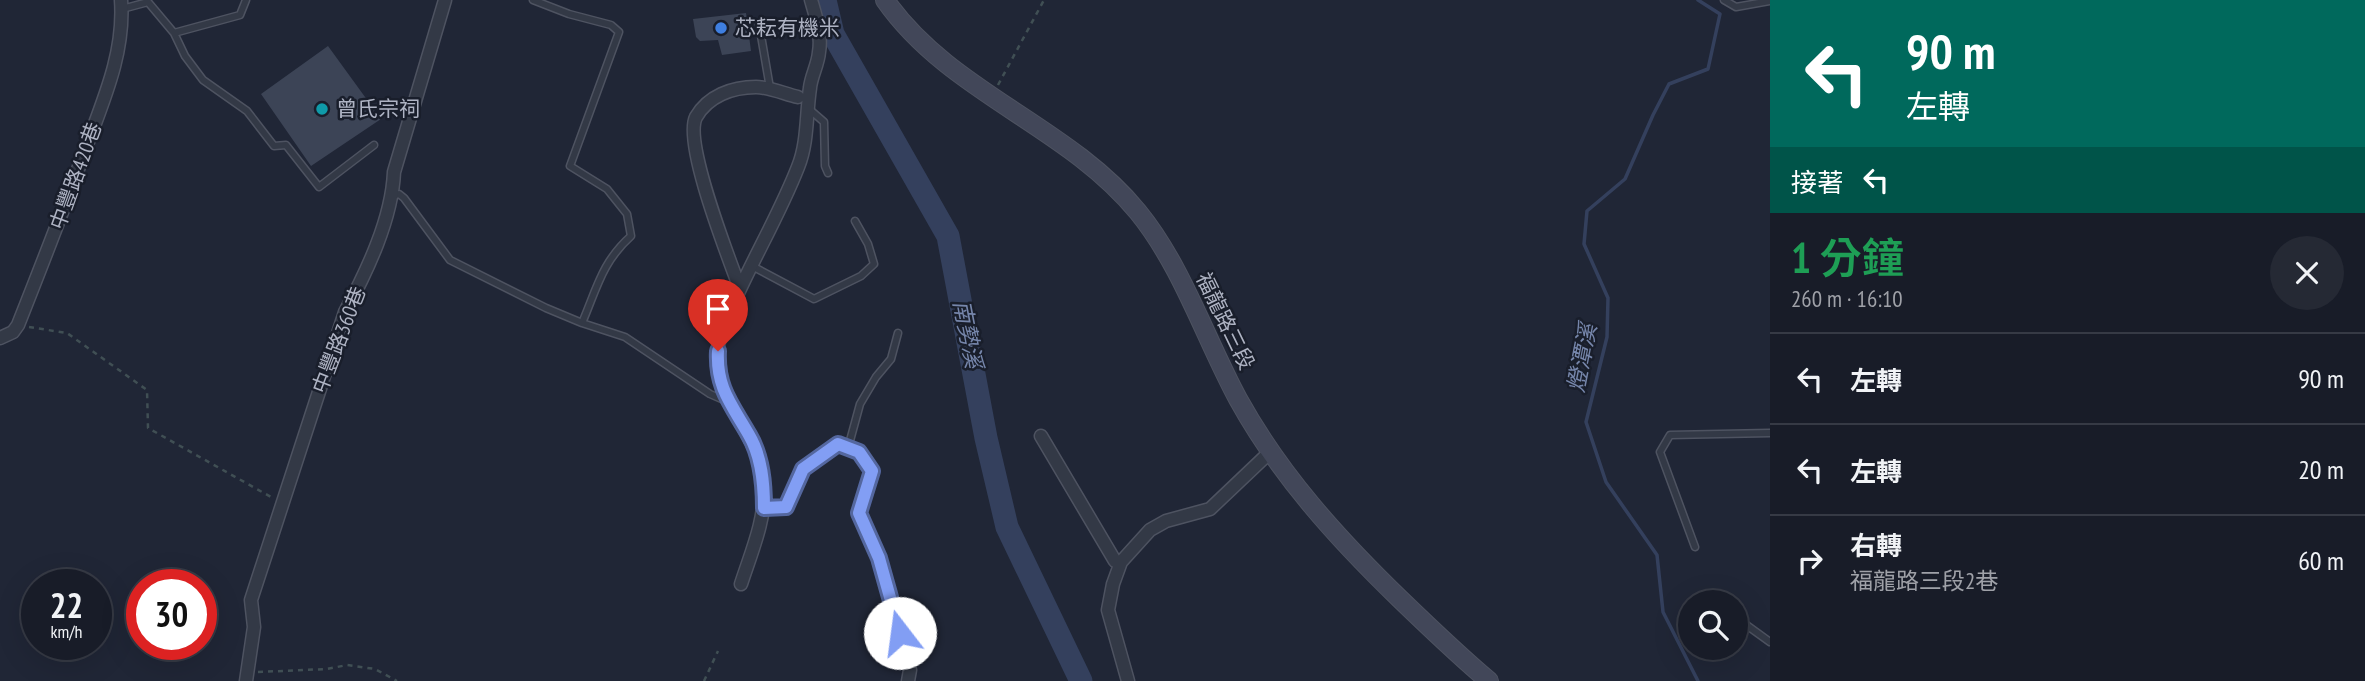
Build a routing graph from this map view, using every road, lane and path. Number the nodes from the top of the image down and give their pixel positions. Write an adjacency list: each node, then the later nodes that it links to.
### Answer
1 (246, 0): 11 (lane)
2 (445, 0): 18 (street, 中豐路360巷)
3 (533, 0): 22 (lane)
4 (811, 0): 15 (street)
5 (1044, 0): 14 (path)
6 (1724, 0): 7 (lane)
7 (1770, 1)
8 (122, 4): 11 (lane); 23 (street, 中豐路420巷)
9 (889, 6): 14 (main road, 福龍路三段)
10 (759, 24): 12 (lane)
11 (174, 33): 16 (lane)
12 (770, 90): 13 (street); 21 (street)
13 (798, 97)
14 (992, 97): 30 (main road, 福龍路三段)
15 (809, 109): 17 (lane); 20 (street)
16 (374, 145)
17 (828, 173)
18 (393, 195): 22 (lane); 31 (street, 中豐路360巷)
19 (855, 222): 20 (lane)
20 (750, 265): 21 (street)
21 (740, 289): 26 (street)
22 (582, 323): 26 (lane)
23 (18, 325): 25 (street); 31 (path)
24 (898, 333): 29 (lane)
25 (0, 338)
26 (728, 402): 32 (street)
27 (1770, 433): 33 (lane)
28 (1041, 436): 34 (street)
29 (848, 448): 32 (street); 42 (street)
30 (1270, 452): 34 (street); 44 (main road, 福龍路三段)
31 (284, 504): 39 (street, 中豐路360巷)
32 (764, 508): 35 (street)
33 (1695, 547)
34 (1121, 562): 43 (street)
35 (741, 584)
36 (1748, 626): 37 (lane)
37 (1770, 642)
38 (718, 651): 41 (path)
39 (247, 676): 40 (path)
40 (397, 681)
41 (704, 681)
42 (908, 681)
43 (1128, 681)
44 (1489, 681)

